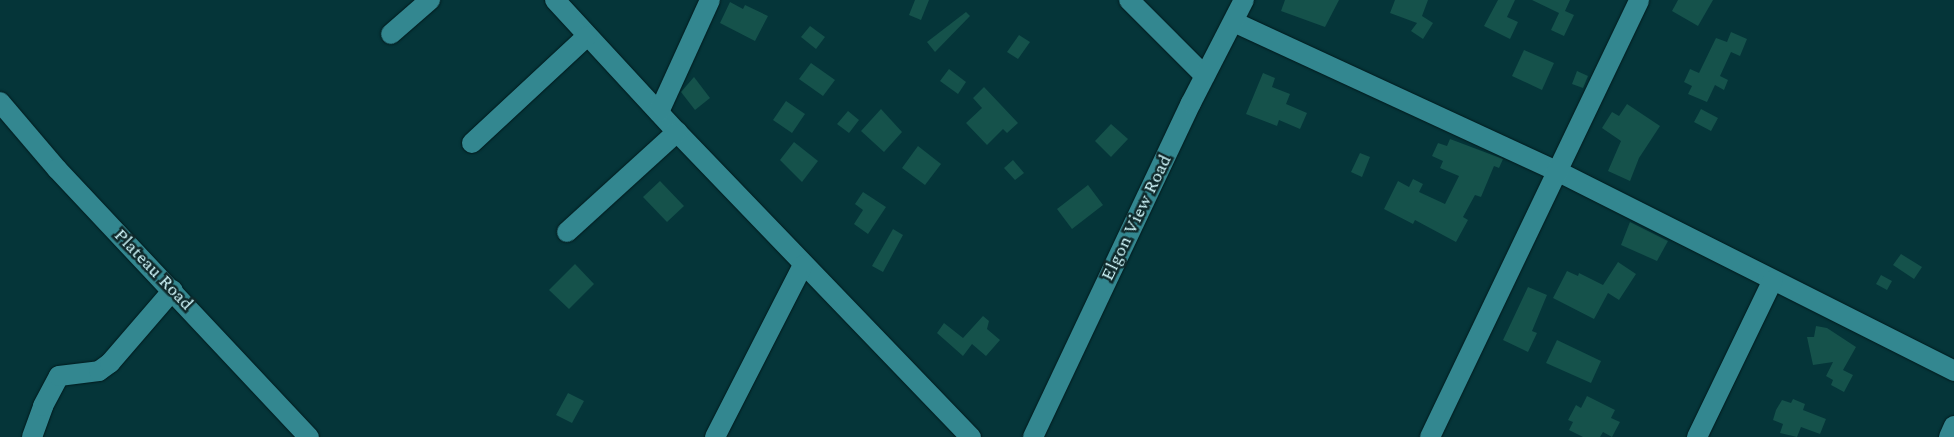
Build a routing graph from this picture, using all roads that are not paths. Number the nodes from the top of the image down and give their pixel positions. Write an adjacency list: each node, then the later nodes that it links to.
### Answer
1 (430, 0): 8 (street)
2 (556, 0): 9 (street)
3 (710, 0): 12 (street)
4 (1129, 0): 10 (street)
5 (1244, 0): 7 (street, Elgon View Road)
6 (1639, 0): 15 (street)
7 (1234, 22): 10 (street, Elgon View Road); 15 (street)
8 (391, 34)
9 (587, 36): 12 (street); 14 (street)
10 (1205, 76): 26 (street, Elgon View Road)
11 (0, 102): 19 (street, Plateau Road)
12 (659, 112): 13 (street)
13 (677, 132): 16 (street); 17 (street)
14 (472, 143)
15 (1557, 171): 18 (street); 27 (street)
16 (567, 232)
17 (804, 265): 24 (street); 25 (street)
18 (1773, 280): 20 (street); 28 (street)
19 (173, 290): 22 (street); 23 (street, Plateau Road)
20 (1954, 371)
21 (1954, 426): 29 (street)
22 (32, 437)
23 (309, 437)
24 (715, 437)
25 (971, 437)
26 (1033, 437)
27 (1430, 437)
28 (1696, 437)
29 (1949, 437)

